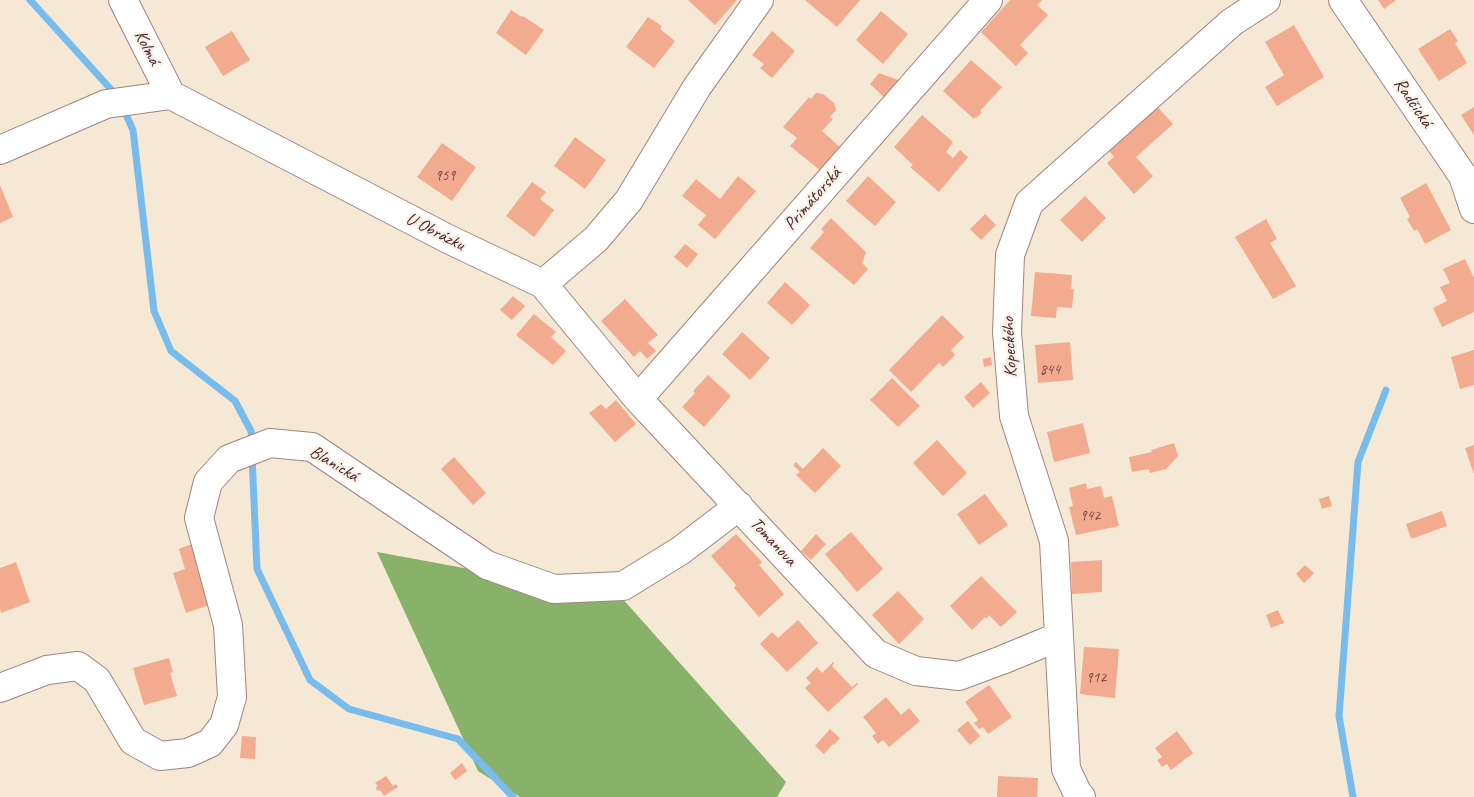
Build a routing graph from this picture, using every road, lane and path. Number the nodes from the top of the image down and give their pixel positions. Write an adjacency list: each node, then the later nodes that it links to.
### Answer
1 (123, 0): 6 (street, Kolmá)
2 (760, 0): 9 (street)
3 (988, 0): 10 (street, Primátorská)
4 (1266, 0): 12 (street, Kopeckého)
5 (1343, 0): 8 (street, Radčická)
6 (171, 95): 7 (street); 9 (street, U Obrázku)
7 (0, 150)
8 (1474, 210)
9 (543, 284): 10 (street, Tomanova)
10 (638, 399): 11 (street, Tomanova)
11 (739, 506): 12 (street, Tomanova); 13 (street, Blanická)
12 (1058, 637): 14 (street, Kopeckého)
13 (0, 688)
14 (1082, 797)

